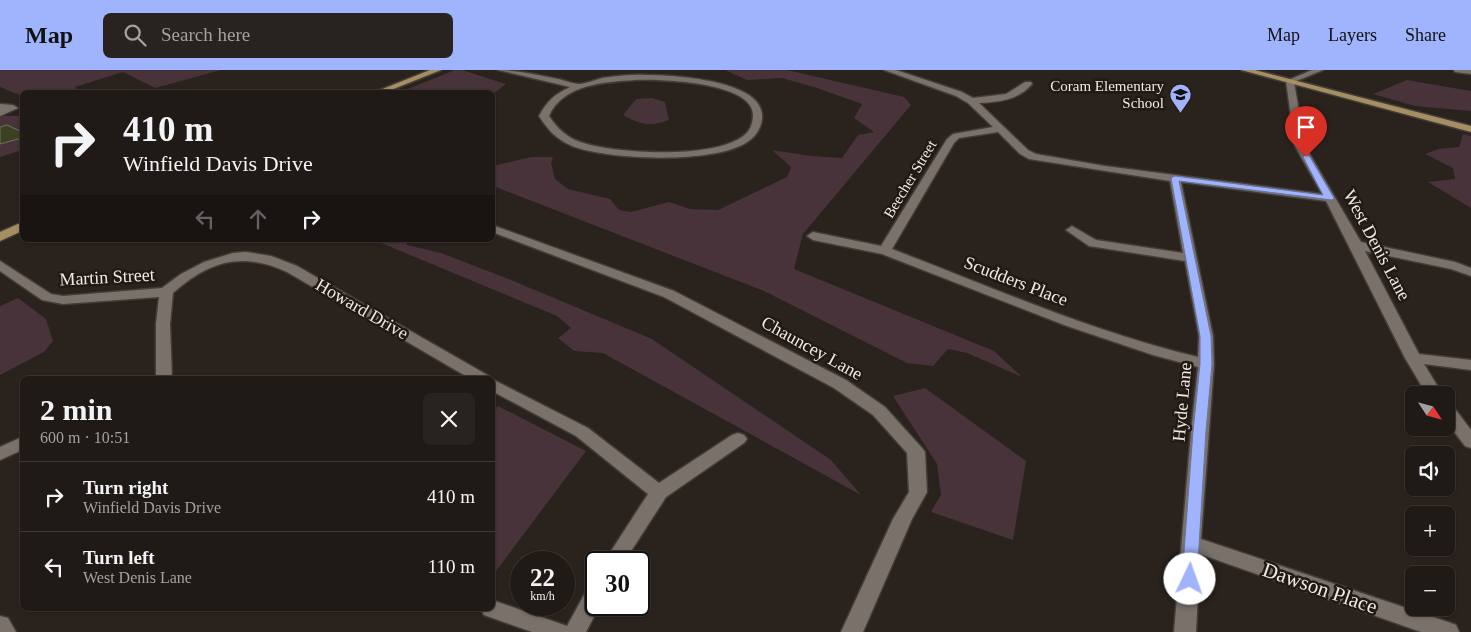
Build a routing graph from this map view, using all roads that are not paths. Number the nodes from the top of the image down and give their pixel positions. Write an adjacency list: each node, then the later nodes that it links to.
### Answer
1 (437, 70): 12 (main road)
2 (502, 70): 11 (street)
3 (528, 70): 11 (street)
4 (888, 70): 13 (street)
5 (1245, 70): 9 (main road)
6 (1319, 70): 9 (street)
7 (1458, 70): 8 (street)
8 (1471, 72)
9 (1290, 81): 15 (main road); 17 (street, West Denis Lane)
10 (1028, 84): 13 (street)
11 (579, 86): 11 (street)
12 (384, 90)
13 (971, 101): 14 (street)
14 (999, 129): 16 (street); 24 (street, Beecher Street)
15 (1471, 129)
16 (1175, 178): 17 (street); 25 (street, Hyde Lane)
17 (1329, 198): 23 (street, West Denis Lane)
18 (20, 228): 22 (main road)
19 (495, 229): 50 (street, Chauncey Lane)
20 (1072, 230): 25 (street)
21 (813, 236): 24 (street, Scudders Place)
22 (0, 237)
23 (1356, 245): 27 (street); 29 (street, West Denis Lane)
24 (885, 251): 30 (street, Scudders Place)
25 (1189, 258): 30 (street, Hyde Lane)
26 (0, 265): 28 (street, Martin Street)
27 (1471, 272)
28 (166, 292): 32 (street); 33 (street, Howard Drive)
29 (1413, 358): 31 (street); 35 (street, West Denis Lane)
30 (1206, 364): 42 (street, Hyde Lane)
31 (1471, 365)
32 (164, 376)
33 (478, 376)
34 (495, 386): 41 (street)
35 (1430, 386)
36 (1455, 421): 38 (street)
37 (738, 439): 41 (street)
38 (1471, 442)
39 (20, 444): 40 (street)
40 (0, 454)
41 (659, 492): 43 (street)
42 (1191, 544): 51 (street, Hyde Lane); 52 (street, Dawson Place)
43 (621, 551)
44 (495, 610): 48 (street)
45 (585, 613): 49 (street)
46 (0, 625): 47 (street)
47 (5, 632)
48 (559, 632)
49 (575, 632)
50 (852, 632)
51 (1185, 632)
52 (1448, 632)

